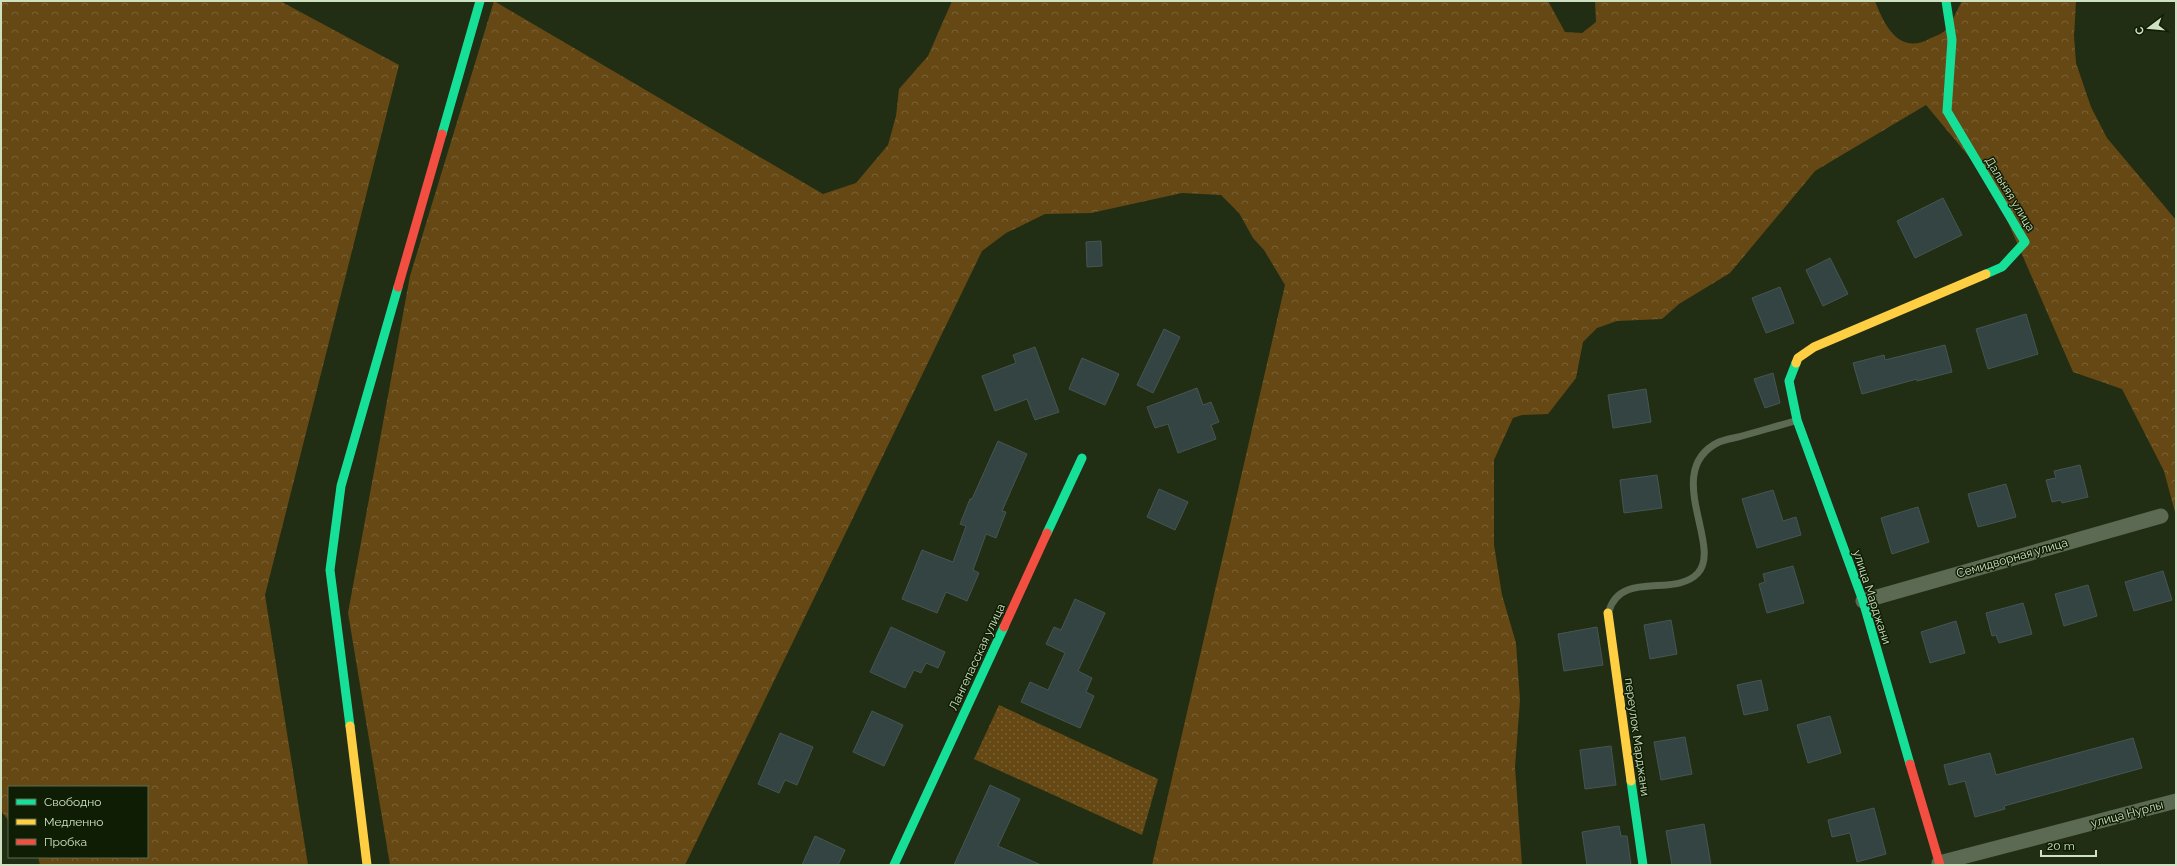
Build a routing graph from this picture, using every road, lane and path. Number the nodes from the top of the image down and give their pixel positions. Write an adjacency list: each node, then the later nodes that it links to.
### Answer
1 (480, 1): 11 (street)
2 (1946, 1): 3 (street, Дальняя улица)
3 (1814, 347): 4 (street, улица Марджани)
4 (1796, 420): 7 (street, улица Марджани); 8 (lane)
5 (1082, 458): 12 (street, Лангепасская улица)
6 (2161, 516): 7 (street, Семидворная улица)
7 (1863, 601): 10 (street, улица Марджани)
8 (1608, 613): 13 (street, переулок Марджани)
9 (2176, 801): 10 (street, улица Нурлы)
10 (1939, 864)
11 (367, 865)
12 (894, 865)
13 (1643, 865)

